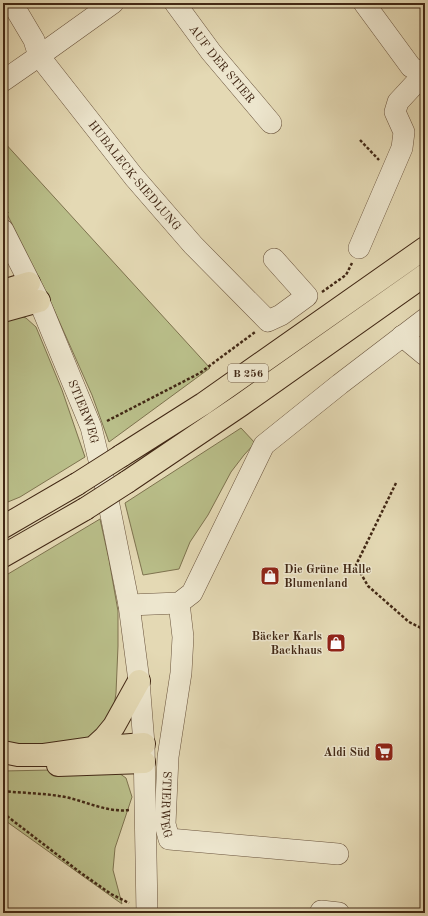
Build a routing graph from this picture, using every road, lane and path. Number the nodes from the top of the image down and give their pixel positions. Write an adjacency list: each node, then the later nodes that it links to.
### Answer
1 (12, 3): 5 (street, HUBALECK-SIEDLUNG)
2 (113, 3): 5 (street)
3 (175, 3): 8 (street, AUF DER STIER)
4 (364, 3): 6 (street)
5 (39, 56): 7 (street); 21 (street, HUBALECK-SIEDLUNG)
6 (424, 75): 10 (street)
7 (3, 81)
8 (271, 123)
9 (360, 140): 10 (path)
10 (391, 172): 12 (street)
11 (3, 230): 17 (street, STIERWEG)
12 (359, 248): 18 (path)
13 (425, 248): 26 (highway, B 256, bridge)
14 (274, 259): 18 (street)
15 (425, 275): 29 (highway, B 256, bridge)
16 (3, 291): 17 (highway)
17 (34, 292): 19 (highway); 31 (street, STIERWEG)
18 (307, 296): 21 (street)
19 (3, 311)
20 (425, 319): 22 (street)
21 (268, 321): 24 (path)
22 (402, 336): 23 (street); 30 (street)
23 (425, 354)
24 (112, 420)
25 (396, 483): 32 (path)
26 (25, 514): 27 (highway); 28 (highway, B 256)
27 (3, 517)
28 (3, 527)
29 (5, 555)
30 (179, 603): 31 (street); 41 (street, STIERWEG)
31 (129, 605): 33 (street, STIERWEG)
32 (425, 630)
33 (139, 681): 34 (highway); 36 (street, STIERWEG)
34 (93, 748): 35 (highway); 36 (highway)
35 (3, 752)
36 (144, 753): 37 (highway); 39 (street, STIERWEG)
37 (3, 765)
38 (3, 791): 39 (path)
39 (146, 808): 42 (street, STIERWEG)
40 (3, 813): 42 (path)
41 (338, 854)
42 (147, 909)

